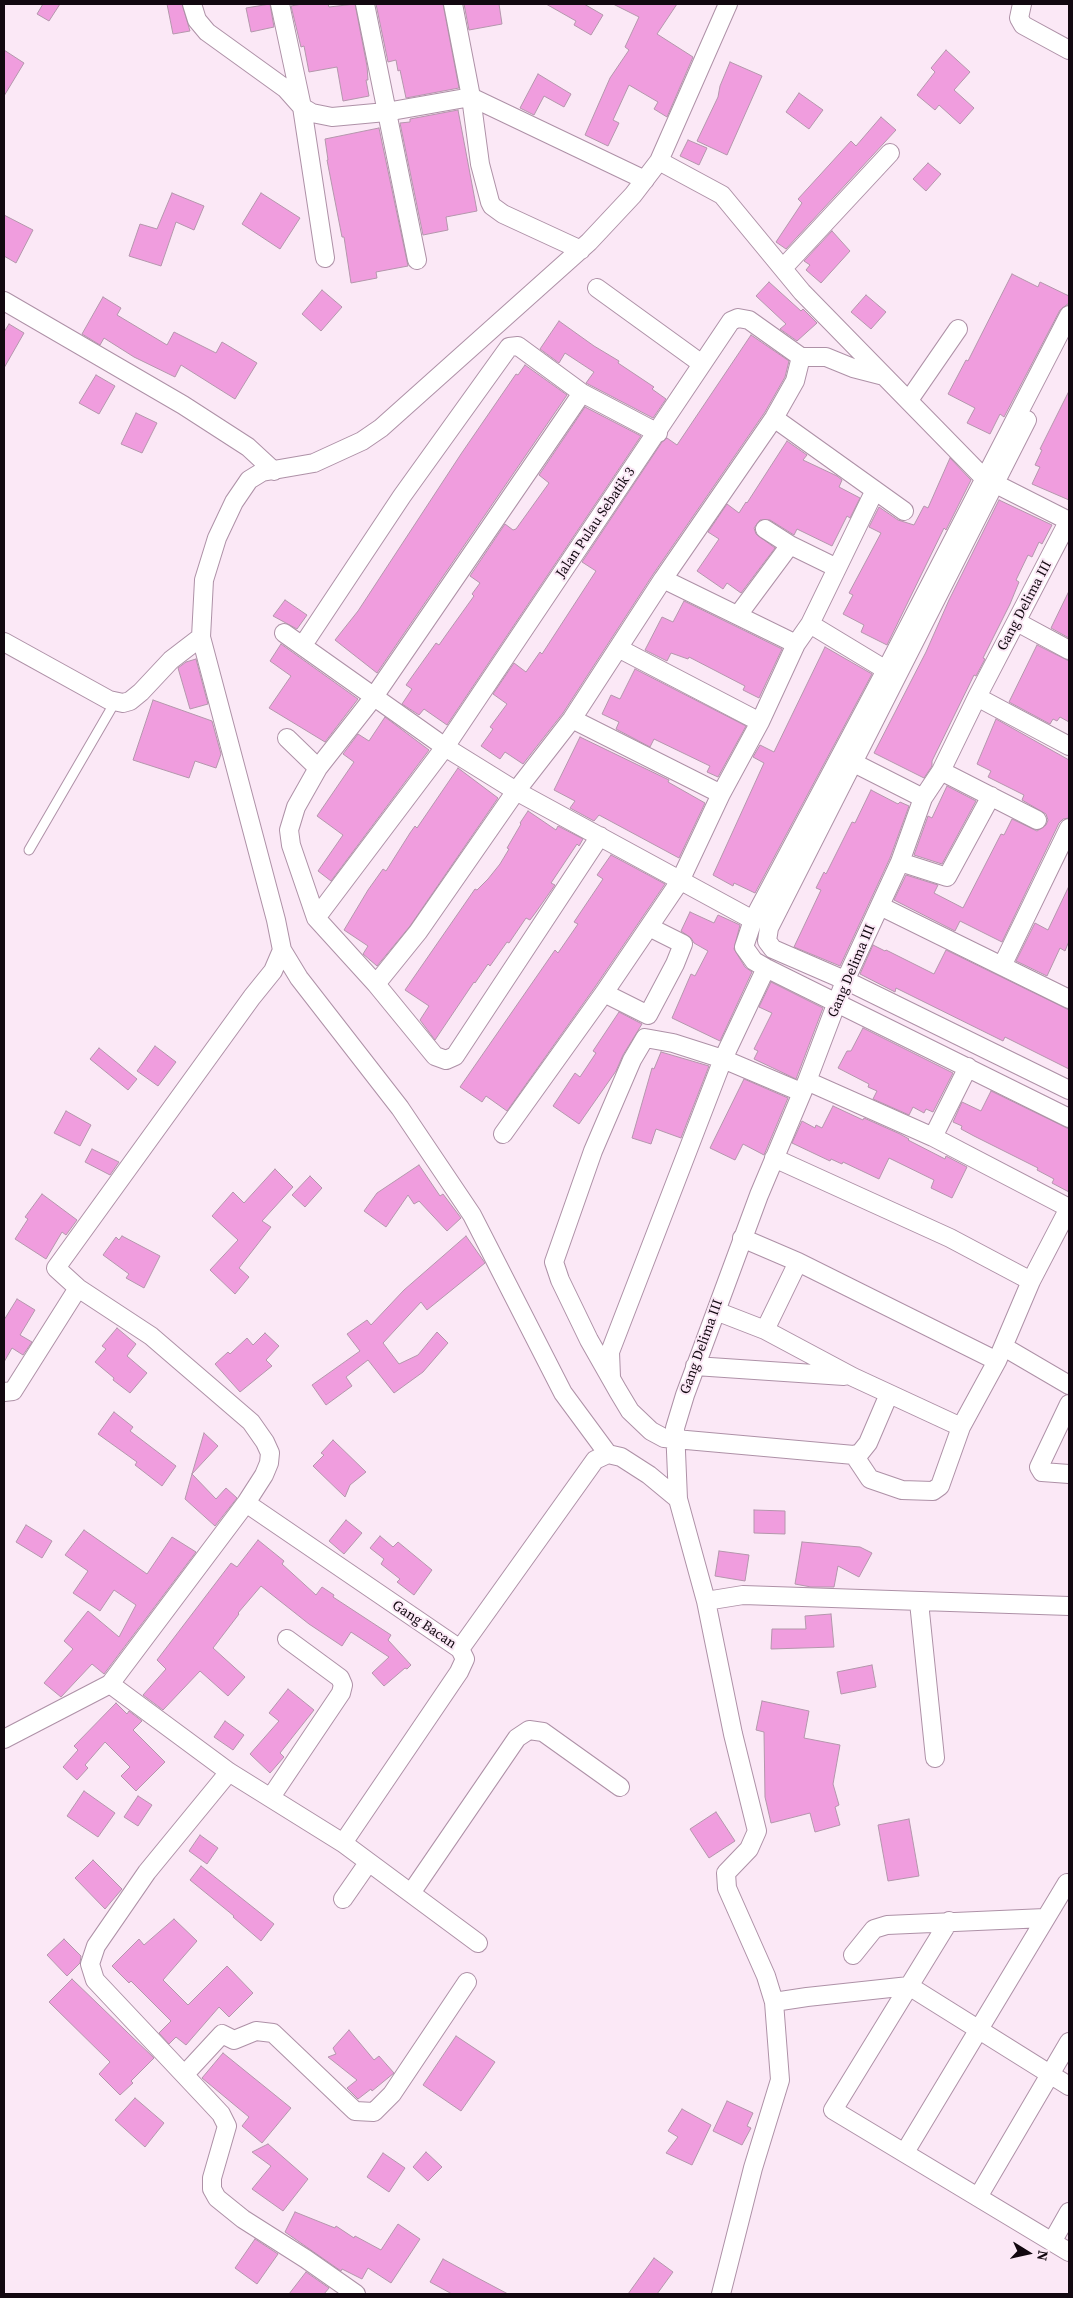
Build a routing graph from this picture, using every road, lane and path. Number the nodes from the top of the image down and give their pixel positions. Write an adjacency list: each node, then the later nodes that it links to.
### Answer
1 (192, 4): 9 (street)
2 (280, 4): 9 (street)
3 (365, 4): 10 (street)
4 (453, 4): 8 (street)
5 (728, 4): 12 (street)
6 (1022, 4): 7 (street)
7 (1069, 50)
8 (471, 97): 10 (street); 13 (street); 14 (street)
9 (302, 107): 10 (street); 15 (street)
10 (386, 112): 16 (street)
11 (890, 153): 17 (street)
12 (659, 161): 13 (street); 17 (street)
13 (645, 180): 14 (street)
14 (581, 250): 30 (street)
15 (325, 258)
16 (417, 260)
17 (783, 268): 25 (street)
18 (597, 288): 24 (street)
19 (4, 301): 30 (street)
20 (1069, 315): 31 (street)
21 (958, 329): 27 (street)
22 (1069, 334): 31 (street)
23 (800, 357): 24 (street, Jalan Pulau Sebatik 3); 25 (street); 28 (street)
24 (702, 364): 29 (street, Jalan Pulau Sebatik 3)
25 (886, 376): 27 (street)
26 (582, 393): 29 (street); 46 (street); 51 (street)
27 (909, 400): 31 (street)
28 (774, 418): 32 (street); 38 (street)
29 (658, 433): 57 (street, Jalan Pulau Sebatik 3)
30 (274, 471): 43 (street)
31 (990, 481): 34 (street); 49 (street); 58 (street)
32 (875, 490): 33 (street); 37 (street)
33 (904, 511)
34 (1069, 521): 40 (street, Gang Delima III)
35 (765, 529): 36 (street)
36 (790, 545): 37 (street); 39 (street)
37 (837, 568): 41 (street)
38 (663, 579): 39 (street); 47 (street)
39 (738, 615): 45 (street)
40 (1017, 622): 48 (street); 50 (street, Gang Delima III)
41 (810, 624): 45 (street); 49 (street)
42 (284, 633): 46 (street)
43 (200, 637): 52 (street); 75 (street)
44 (4, 642): 52 (street)
45 (796, 644): 54 (street)
46 (303, 645): 51 (street)
47 (618, 648): 53 (street); 54 (street)
48 (1069, 650)
49 (886, 670): 73 (street)
50 (977, 697): 56 (street); 60 (street, Gang Delima III)
51 (373, 698): 57 (street); 59 (street)
52 (115, 702): 68 (lane)
53 (572, 719): 61 (street); 62 (street)
54 (760, 722): 62 (street)
55 (287, 738): 59 (street)
56 (1069, 746)
57 (445, 747): 61 (street); 72 (street, Jalan Pulau Sebatik 3)
58 (854, 763): 64 (street); 78 (street)
59 (318, 768): 72 (street)
60 (941, 771): 63 (street); 64 (street, Gang Delima III)
61 (516, 791): 67 (street); 79 (street)
62 (721, 794): 70 (street)
63 (991, 796): 65 (street); 69 (street)
64 (923, 798): 69 (street, Gang Delima III)
65 (1037, 820)
66 (1069, 828): 76 (street)
67 (600, 836): 70 (street); 79 (street)
68 (29, 850)
69 (900, 862): 71 (street, Gang Delima III)
70 (680, 881): 73 (street); 74 (street)
71 (880, 906): 76 (street); 78 (street, Gang Delima III)
72 (316, 918): 79 (street)
73 (753, 920): 77 (street)
74 (649, 927): 80 (street); 80 (street)
75 (282, 950): 95 (street); 108 (street)
76 (1002, 966): 81 (street)
77 (766, 968): 82 (street); 83 (street)
78 (845, 981): 82 (street, Gang Delima III); 86 (street)
79 (376, 984)
80 (604, 993): 88 (street)
81 (1069, 999)
82 (838, 1002): 84 (street); 85 (street, Gang Delima III)
83 (723, 1059): 85 (street); 101 (street); 101 (street)
84 (968, 1067): 87 (street); 89 (street)
85 (804, 1087): 89 (street); 90 (street, Gang Delima III)
86 (1069, 1090)
87 (1069, 1118)
88 (503, 1134)
89 (933, 1137): 91 (street)
90 (774, 1158): 92 (street, Gang Delima III); 94 (street)
91 (1069, 1208): 94 (street)
92 (742, 1238): 93 (street); 96 (street, Gang Delima III)
93 (798, 1262): 97 (street); 98 (street)
94 (1031, 1281): 98 (street)
95 (78, 1288): 103 (street); 112 (street)
96 (716, 1310): 97 (street); 99 (street, Gang Delima III)
97 (764, 1330): 100 (street)
98 (1000, 1354): 102 (street); 106 (street)
99 (695, 1366): 100 (street); 107 (street, Gang Delima III)
100 (853, 1376): 104 (street)
101 (611, 1379): 107 (street)
102 (1069, 1385)
103 (4, 1392)
104 (889, 1394): 106 (street); 109 (street)
105 (1069, 1404): 110 (street)
106 (961, 1426): 109 (street)
107 (675, 1440): 109 (street); 111 (street, Gang Delima III)
108 (608, 1454): 111 (street); 117 (street)
109 (854, 1454)
110 (1069, 1474)
111 (678, 1499): 113 (street, Gang Delima III)
112 (246, 1503): 117 (street, Gang Bacan); 118 (street)
113 (706, 1600): 114 (street); 135 (street, Gang Delima III)
114 (919, 1602): 115 (street); 120 (street)
115 (1069, 1606)
116 (287, 1639): 123 (street)
117 (460, 1649): 124 (street, Gang Bacan)
118 (110, 1684): 119 (street); 121 (street)
119 (4, 1739)
120 (935, 1758)
121 (229, 1772): 123 (street); 138 (street)
122 (620, 1787): 127 (street)
123 (271, 1796): 124 (street)
124 (343, 1843): 125 (street)
125 (368, 1863): 127 (street); 128 (street)
126 (1069, 1884): 129 (street)
127 (411, 1893): 131 (street)
128 (342, 1899)
129 (1046, 1918): 130 (street); 136 (street)
130 (949, 1921): 132 (street); 134 (street)
131 (478, 1943)
132 (853, 1955)
133 (467, 1982): 138 (street)
134 (909, 1986): 135 (street); 136 (street); 141 (street)
135 (774, 2002): 147 (street, Gang Delima III)
136 (979, 2030): 139 (street); 141 (street)
137 (1069, 2042): 139 (street)
138 (184, 2074): 146 (street)
139 (1050, 2074): 140 (street); 142 (street)
140 (1069, 2086)
141 (905, 2152): 142 (street)
142 (978, 2197): 144 (street)
143 (1069, 2212): 144 (street)
144 (1052, 2242): 145 (street)
145 (1069, 2252)
146 (356, 2294)
147 (721, 2294)

